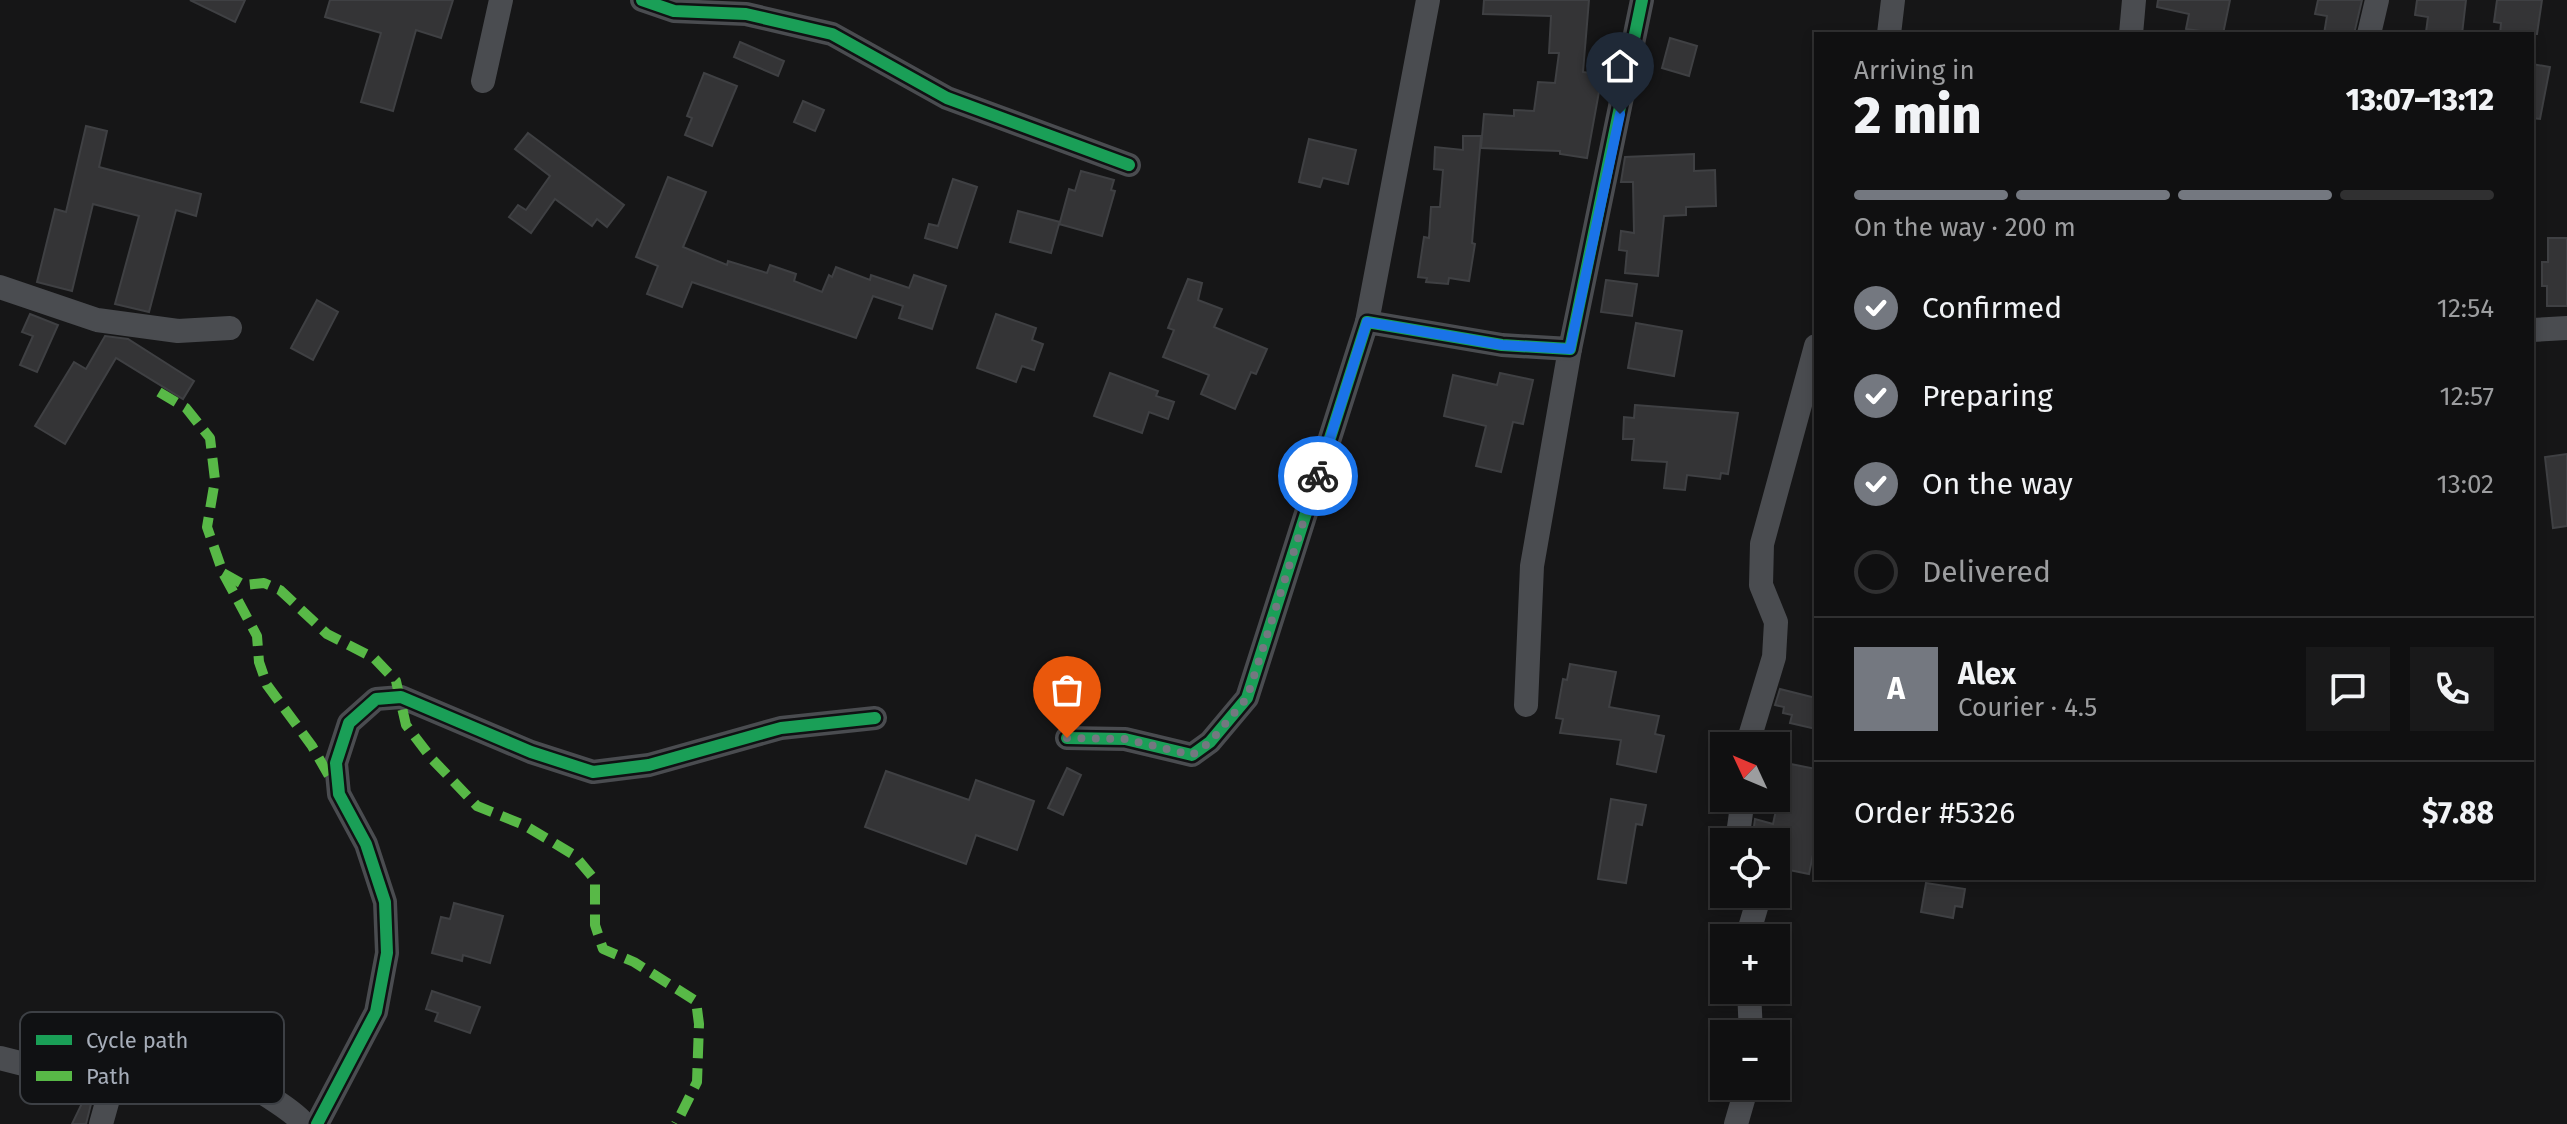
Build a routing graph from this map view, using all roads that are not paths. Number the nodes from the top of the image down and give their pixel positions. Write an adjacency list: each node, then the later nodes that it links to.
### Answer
1 (501, 0): 11 (street)
2 (642, 0): 12 (street)
3 (1428, 0): 14 (street)
4 (1642, 0): 18 (street)
5 (1893, 0): 8 (street)
6 (2134, 0): 9 (street)
7 (2377, 0): 10 (street)
8 (1889, 32)
9 (2131, 32)
10 (2369, 32)
11 (483, 81)
12 (1129, 165)
13 (0, 287): 15 (street)
14 (1367, 322): 18 (street); 23 (street)
15 (230, 328)
16 (2567, 328): 17 (street)
17 (2534, 330)
18 (1570, 349): 20 (street)
19 (1814, 353): 22 (street)
20 (1526, 705)
21 (875, 718): 31 (street)
22 (1751, 732)
23 (1067, 738)
24 (0, 1058): 25 (street)
25 (20, 1063)
26 (1743, 1100): 32 (street)
27 (107, 1104): 29 (street)
28 (274, 1104): 30 (street)
29 (101, 1124)
30 (304, 1124)
31 (317, 1124)
32 (1736, 1124)

